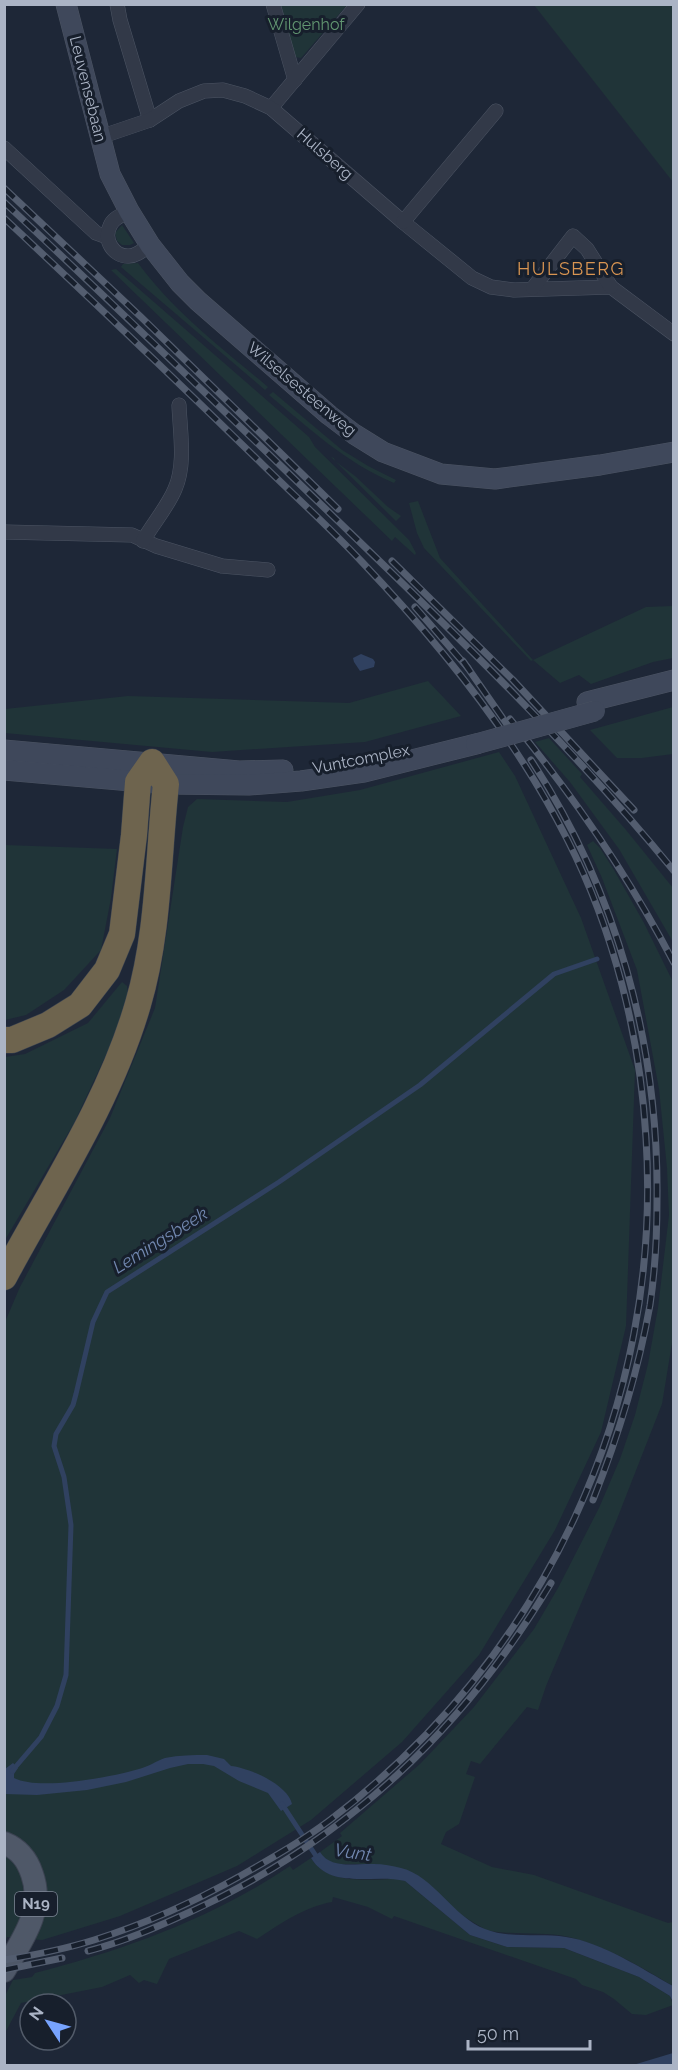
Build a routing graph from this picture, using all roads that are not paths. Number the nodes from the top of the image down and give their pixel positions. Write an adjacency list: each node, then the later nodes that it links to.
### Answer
1 (66, 4): 9 (street, Leuvensebaan)
2 (117, 4): 8 (street)
3 (273, 4): 5 (street)
4 (358, 4): 5 (street)
5 (295, 80): 6 (street)
6 (272, 108): 8 (street, Hulsberg); 13 (street, Hulsberg)
7 (496, 111): 13 (street)
8 (150, 120): 9 (street, Hulsberg)
9 (100, 137): 11 (street, Leuvensebaan)
10 (4, 148): 14 (street)
11 (110, 174): 12 (street, Wilselsesteenweg)
12 (129, 211): 14 (street); 15 (street, Wilselsesteenweg)
13 (403, 222): 17 (street, Hulsberg)
14 (107, 237): 15 (street)
15 (150, 245): 20 (street, Wilselsesteenweg)
16 (611, 287): 17 (street, Hulsberg); 17 (street); 18 (street)
17 (533, 288)
18 (674, 334)
19 (179, 405): 22 (street)
20 (674, 452)
21 (4, 532): 22 (street)
22 (143, 541): 23 (street)
23 (268, 570)
24 (674, 680): 26 (street, Vuntcomplex)
25 (674, 691): 26 (street, Vuntcomplex)
26 (591, 707): 27 (street, Vuntcomplex, bridge)
27 (474, 740): 30 (street, Vuntcomplex); 31 (street, Vuntcomplex)
28 (4, 750): 30 (street, Vuntcomplex)
29 (4, 770): 30 (street, Vuntcomplex)
30 (145, 772): 31 (highway); 32 (highway)
31 (166, 784): 33 (highway)
32 (4, 1041)
33 (4, 1277)
34 (4, 1843): 35 (main road, N19)
35 (4, 1971)

